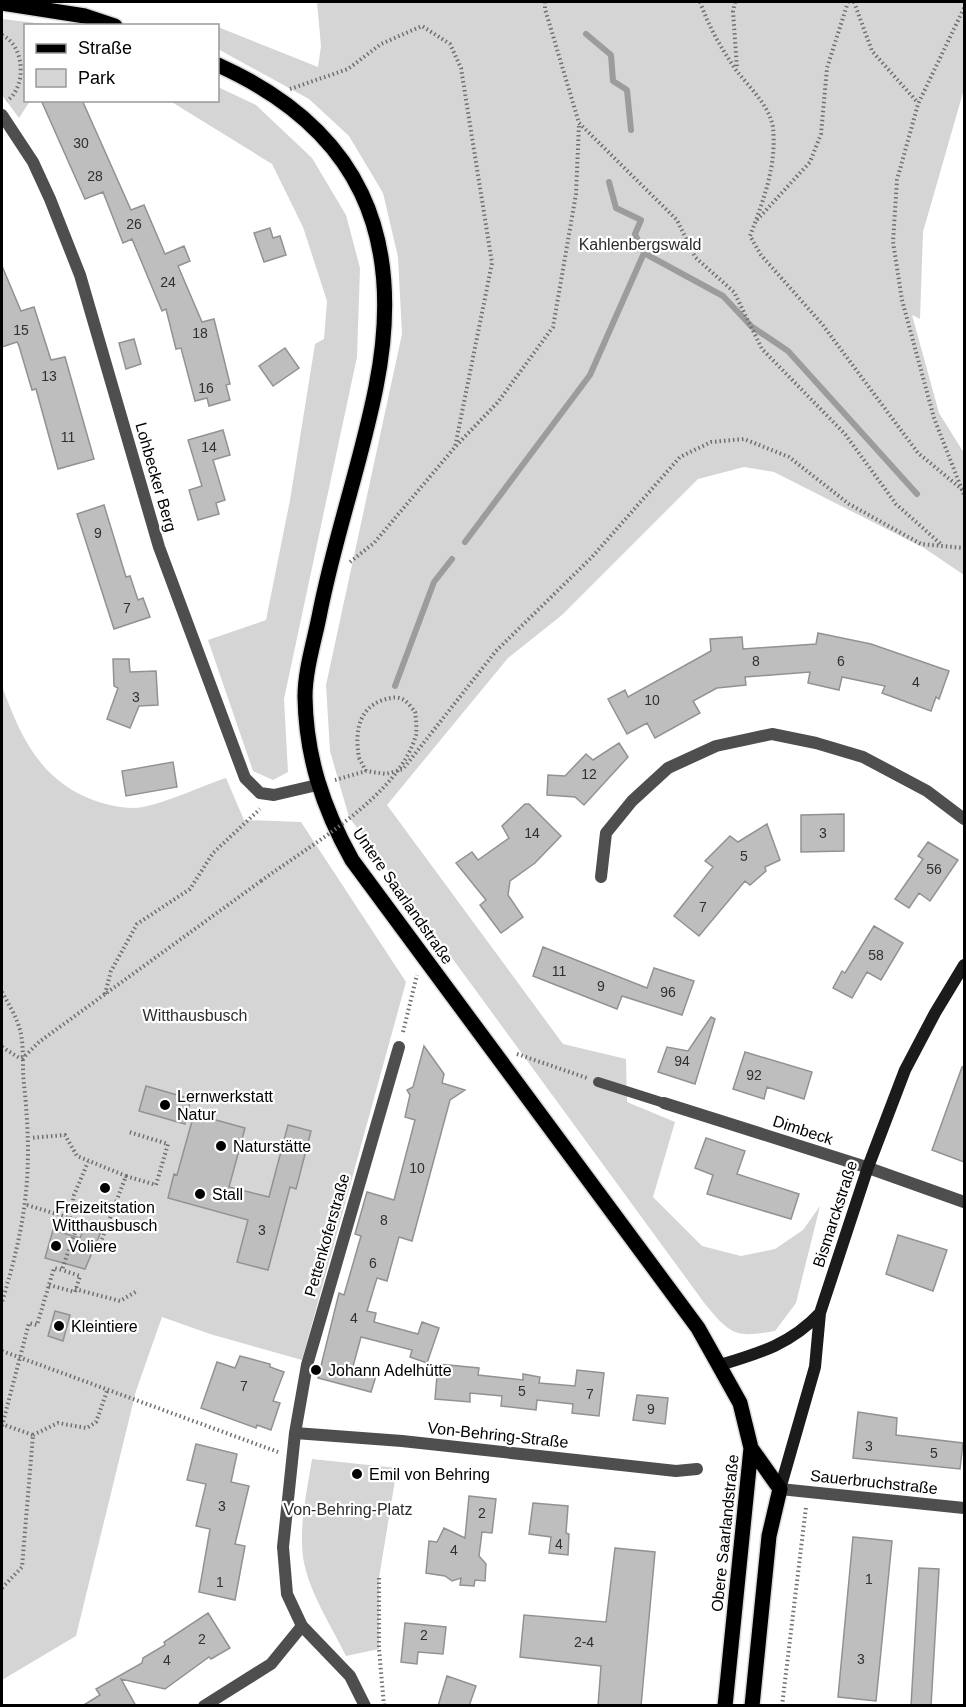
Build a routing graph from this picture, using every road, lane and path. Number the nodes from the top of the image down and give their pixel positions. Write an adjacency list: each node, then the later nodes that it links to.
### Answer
1 (545, 2): 16 (path)
2 (700, 2): 11 (path)
3 (735, 2): 11 (path)
4 (848, 2): 17 (path)
5 (854, 2): 13 (path)
6 (2, 3): 8 (main road)
7 (964, 8): 13 (path)
8 (109, 24)
9 (2, 35): 14 (path)
10 (219, 66): 12 (main road, Untere Saarlandstraße)
11 (737, 71): 17 (path)
12 (272, 94): 18 (path); 22 (main road, Untere Saarlandstraße)
13 (918, 104): 19 (path)
14 (2, 105)
15 (2, 115): 25 (street, Lohbecker Berg)
16 (579, 123): 18 (path); 20 (path)
17 (756, 221): 19 (path)
18 (455, 447): 22 (path)
19 (964, 493)
20 (942, 546): 21 (path); 23 (path)
21 (964, 548)
22 (326, 580): 24 (main road, Untere Saarlandstraße)
23 (366, 771): 24 (path); 31 (path, bridge)
24 (317, 785): 25 (street); 28 (main road, Untere Saarlandstraße)
25 (274, 795): 31 (path)
26 (964, 819): 27 (street)
27 (601, 877)
28 (421, 953): 32 (main road, Untere Saarlandstraße); 34 (path)
29 (964, 965): 41 (main road, Bismarckstraße)
30 (2, 992): 35 (path)
31 (105, 994): 35 (path)
32 (485, 1043): 36 (path); 57 (main road, Untere Saarlandstraße)
33 (2, 1047): 35 (path)
34 (399, 1047): 60 (street, Pettenkoferstraße)
35 (21, 1059): 39 (path)
36 (598, 1082): 37 (lane)
37 (664, 1103): 41 (street, Dimbeck)
38 (129, 1132): 42 (path)
39 (30, 1138): 40 (path); 44 (path)
40 (88, 1162): 42 (path); 45 (path)
41 (868, 1167): 43 (street, Dimbeck); 54 (main road, Bismarckstraße)
42 (126, 1176): 47 (path)
43 (964, 1202)
44 (27, 1205): 45 (path); 53 (path)
45 (70, 1218): 46 (path)
46 (80, 1220): 47 (path); 48 (path)
47 (106, 1229): 48 (path)
48 (71, 1243): 49 (path)
49 (62, 1270): 50 (path); 51 (path)
50 (49, 1285): 51 (path); 56 (path)
51 (75, 1288): 52 (path)
52 (137, 1291)
53 (2, 1302)
54 (820, 1313): 57 (main road); 65 (main road, Bismarckstraße)
55 (2, 1351): 56 (path)
56 (21, 1359): 58 (path); 59 (path)
57 (720, 1365): 62 (main road, Untere Saarlandstraße)
58 (107, 1391): 61 (path); 63 (path)
59 (2, 1425): 61 (path)
60 (295, 1433): 63 (street); 64 (street, Von-Behring-Straße)
61 (33, 1435): 69 (path)
62 (751, 1448): 65 (main road, Obere Saarlandstraße); 74 (main road, Obere Saarlandstraße)
63 (293, 1457): 70 (street)
64 (697, 1468)
65 (780, 1489): 66 (street, Sauerbruchstraße); 75 (main road)
66 (808, 1493): 67 (street, Sauerbruchstraße); 76 (path)
67 (964, 1508)
68 (379, 1578): 73 (path)
69 (2, 1588)
70 (302, 1626): 71 (street); 72 (street)
71 (204, 1706)
72 (365, 1706)
73 (384, 1706)
74 (725, 1706)
75 (752, 1706)
76 (782, 1706)

